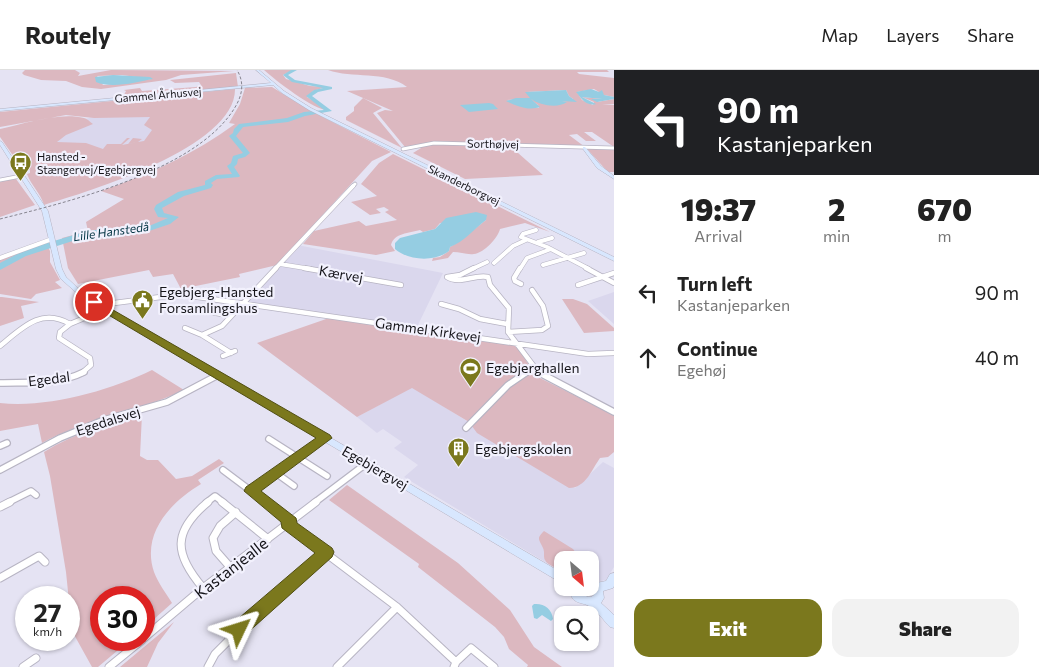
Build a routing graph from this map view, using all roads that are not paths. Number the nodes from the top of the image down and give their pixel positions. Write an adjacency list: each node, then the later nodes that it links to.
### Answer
1 (258, 70): 2 (main road, Skanderborgvej)
2 (275, 84): 3 (main road, Gammel Århusvej); 22 (main road, Skanderborgvej)
3 (0, 111)
4 (0, 142): 8 (main road, Egebjergvej)
5 (584, 148): 6 (street, Sorthøjvej); 7 (street, Sorthøjvej); 9 (main road)
6 (614, 148)
7 (403, 149)
8 (21, 176): 10 (street); 16 (main road, Egebjergvej)
9 (614, 178)
10 (0, 180)
11 (355, 184): 24 (street)
12 (536, 230): 14 (street)
13 (552, 238): 15 (street)
14 (527, 240): 15 (street); 20 (street)
15 (538, 242): 17 (street)
16 (53, 243): 19 (street); 35 (main road, Egebjergvej)
17 (551, 249): 21 (street); 30 (street)
18 (584, 253): 21 (street)
19 (0, 258)
20 (490, 258)
21 (566, 258): 25 (street); 27 (street)
22 (614, 260)
23 (487, 262): 39 (street)
24 (280, 264): 31 (street, Kærvej); 33 (street)
25 (543, 265)
26 (614, 274): 27 (street)
27 (603, 277): 28 (street); 29 (street)
28 (579, 282)
29 (614, 283)
30 (521, 284)
31 (401, 285)
32 (532, 290): 41 (street)
33 (243, 303): 35 (street, Gammel Kirkevej); 37 (street); 43 (street, Gammel Kirkevej)
34 (440, 304): 39 (street)
35 (102, 307): 38 (street); 48 (main road, Egebjergvej)
36 (192, 308): 37 (street)
37 (231, 316): 42 (street)
38 (70, 324): 44 (street); 49 (street, Egedal)
39 (507, 324): 41 (street)
40 (185, 328): 42 (street)
41 (508, 332): 43 (street)
42 (202, 336): 46 (street)
43 (518, 343): 45 (street, Gammel Kirkevej); 47 (street)
44 (0, 346)
45 (614, 353)
46 (223, 356)
47 (536, 369): 50 (street); 51 (street)
48 (218, 375): 52 (main road, Egebjergvej); 58 (street, Egedalsvej)
49 (0, 383)
50 (614, 412)
51 (466, 428)
52 (325, 438): 56 (street); 57 (main road, Egebjergvej)
53 (270, 439): 56 (street)
54 (7, 443): 55 (street)
55 (0, 446)
56 (298, 458): 60 (street); 61 (street)
57 (367, 463): 67 (street, Kastanjealle); 72 (main road, Egebjergvej)
58 (0, 470)
59 (223, 470): 63 (street)
60 (276, 473): 62 (street); 63 (street)
61 (328, 476)
62 (294, 486)
63 (251, 491): 67 (street)
64 (36, 495): 65 (street)
65 (0, 507)
66 (236, 512): 68 (street); 71 (street); 76 (street)
67 (289, 523): 68 (street, Kastanjealle); 69 (street)
68 (268, 539): 71 (street, Kastanjealle)
69 (326, 552): 80 (street); 88 (street)
70 (45, 562): 74 (street)
71 (230, 567): 76 (street, Kastanjealle)
72 (554, 573)
73 (614, 577): 75 (main road)
74 (0, 578)
75 (599, 586)
76 (203, 588): 82 (street, Kastanjealle)
77 (578, 596): 79 (main road)
78 (598, 596): 79 (main road)
79 (594, 602): 81 (main road)
80 (397, 607): 85 (street); 89 (street)
81 (614, 624)
82 (155, 629)
83 (128, 651): 87 (street, Kastanjealle)
84 (36, 658): 86 (street)
85 (455, 665): 90 (street)
86 (23, 667)
87 (109, 667)
88 (208, 667)
89 (338, 667)
90 (494, 667)

